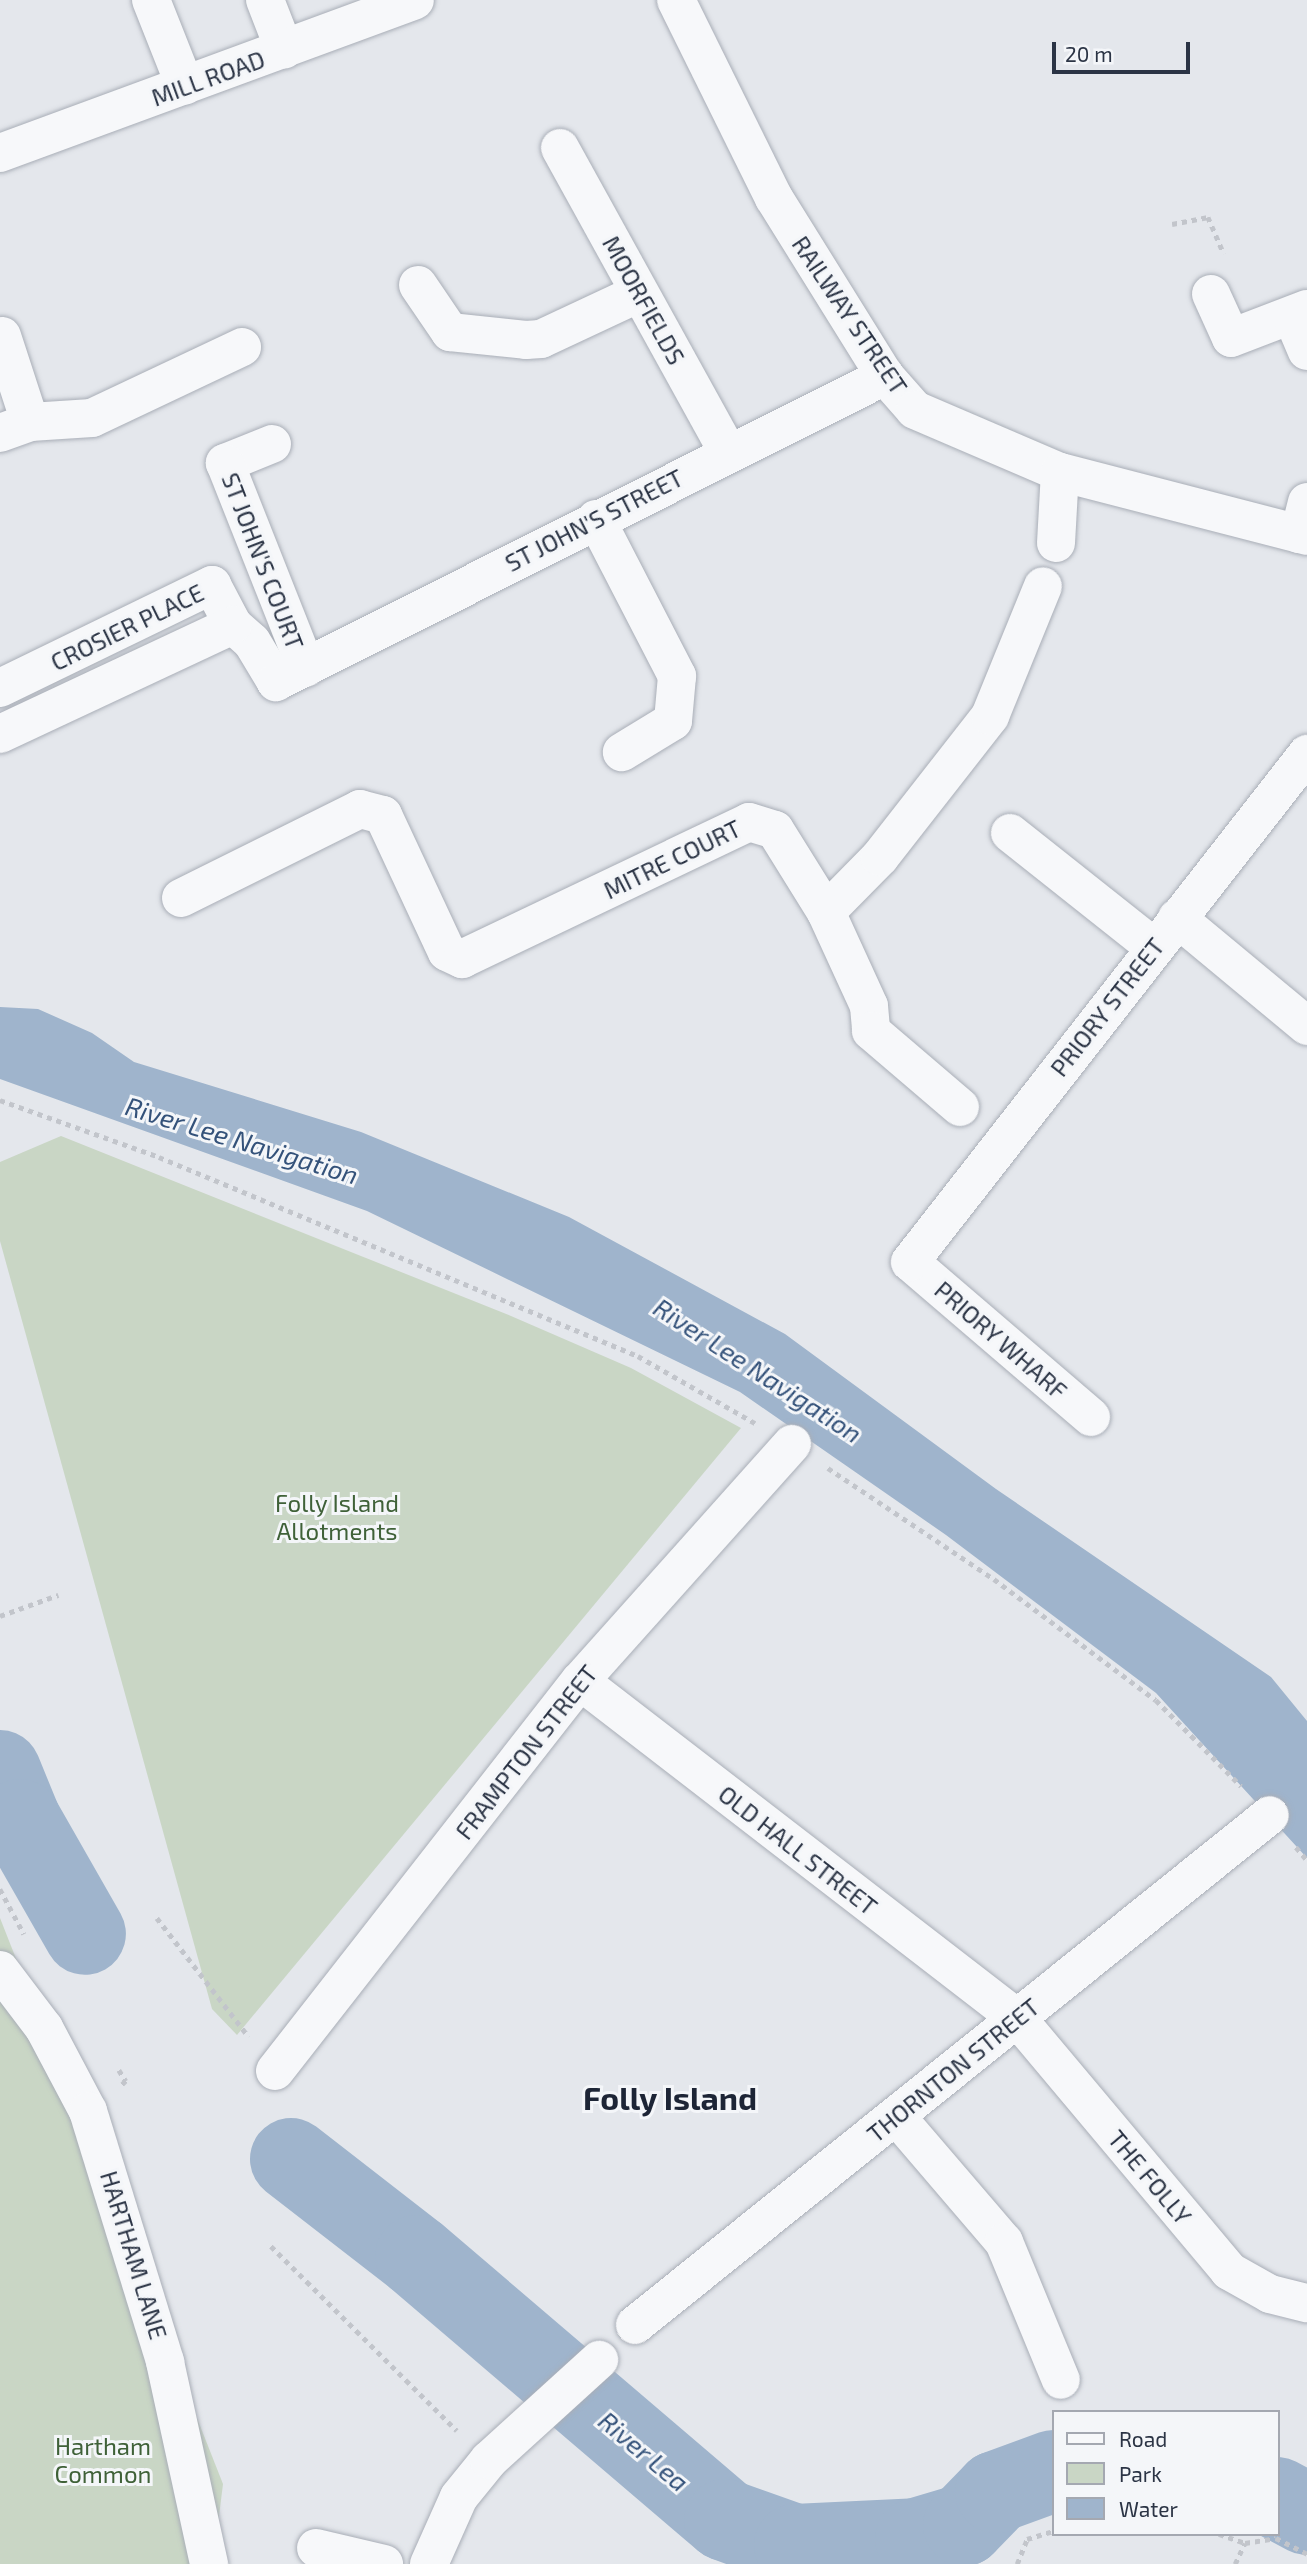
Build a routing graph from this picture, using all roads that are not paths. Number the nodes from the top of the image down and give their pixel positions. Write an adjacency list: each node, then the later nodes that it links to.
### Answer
1 (151, 0): 6 (street)
2 (265, 0): 5 (street)
3 (415, 0): 5 (street, MILL ROAD)
4 (676, 0): 16 (street, RAILWAY STREET)
5 (284, 49): 6 (street, MILL ROAD)
6 (185, 86): 8 (street, MILL ROAD)
7 (560, 148): 10 (street, MOORFIELDS)
8 (0, 153)
9 (418, 285): 10 (street)
10 (639, 293): 19 (street, MOORFIELDS)
11 (1211, 294): 12 (street)
12 (1300, 312): 15 (street)
13 (2, 336): 17 (street)
14 (242, 346): 17 (street)
15 (1307, 351)
16 (885, 376): 19 (street, ST JOHN'S STREET); 20 (street, RAILWAY STREET)
17 (15, 427)
18 (272, 444): 26 (street, ST JOHN'S COURT)
19 (728, 452): 21 (street, ST JOHN'S STREET)
20 (1060, 472): 22 (street, RAILWAY STREET); 23 (street)
21 (596, 519): 26 (street, ST JOHN'S STREET); 29 (street)
22 (1304, 524)
23 (1056, 543)
24 (1043, 586): 33 (street)
25 (233, 625): 26 (street, CROSIER PLACE); 27 (street, CROSIER PLACE); 28 (street, CROSIER PLACE)
26 (306, 668)
27 (0, 688)
28 (0, 734)
29 (622, 752)
30 (1307, 754): 34 (street, PRIORY STREET)
31 (1010, 833): 34 (street)
32 (181, 898): 33 (street, MITRE COURT)
33 (826, 912): 36 (street, MITRE COURT)
34 (1165, 932): 35 (street); 37 (street, PRIORY STREET)
35 (1307, 1026)
36 (960, 1107)
37 (910, 1262): 38 (street, PRIORY WHARF)
38 (1091, 1417)
39 (792, 1444): 40 (street, FRAMPTON STREET)
40 (580, 1681): 43 (street, OLD HALL STREET); 44 (street, FRAMPTON STREET)
41 (1270, 1815): 43 (street, THORNTON STREET)
42 (0, 1970): 51 (street, HARTHAM LANE)
43 (1017, 2018): 45 (street, THORNTON STREET); 46 (street, THE FOLLY)
44 (275, 2071)
45 (896, 2116): 47 (street, THORNTON STREET); 49 (street)
46 (1307, 2303)
47 (635, 2325)
48 (599, 2360): 53 (street)
49 (1061, 2380)
50 (316, 2548): 52 (street)
51 (209, 2564)
52 (384, 2564)
53 (429, 2564)

